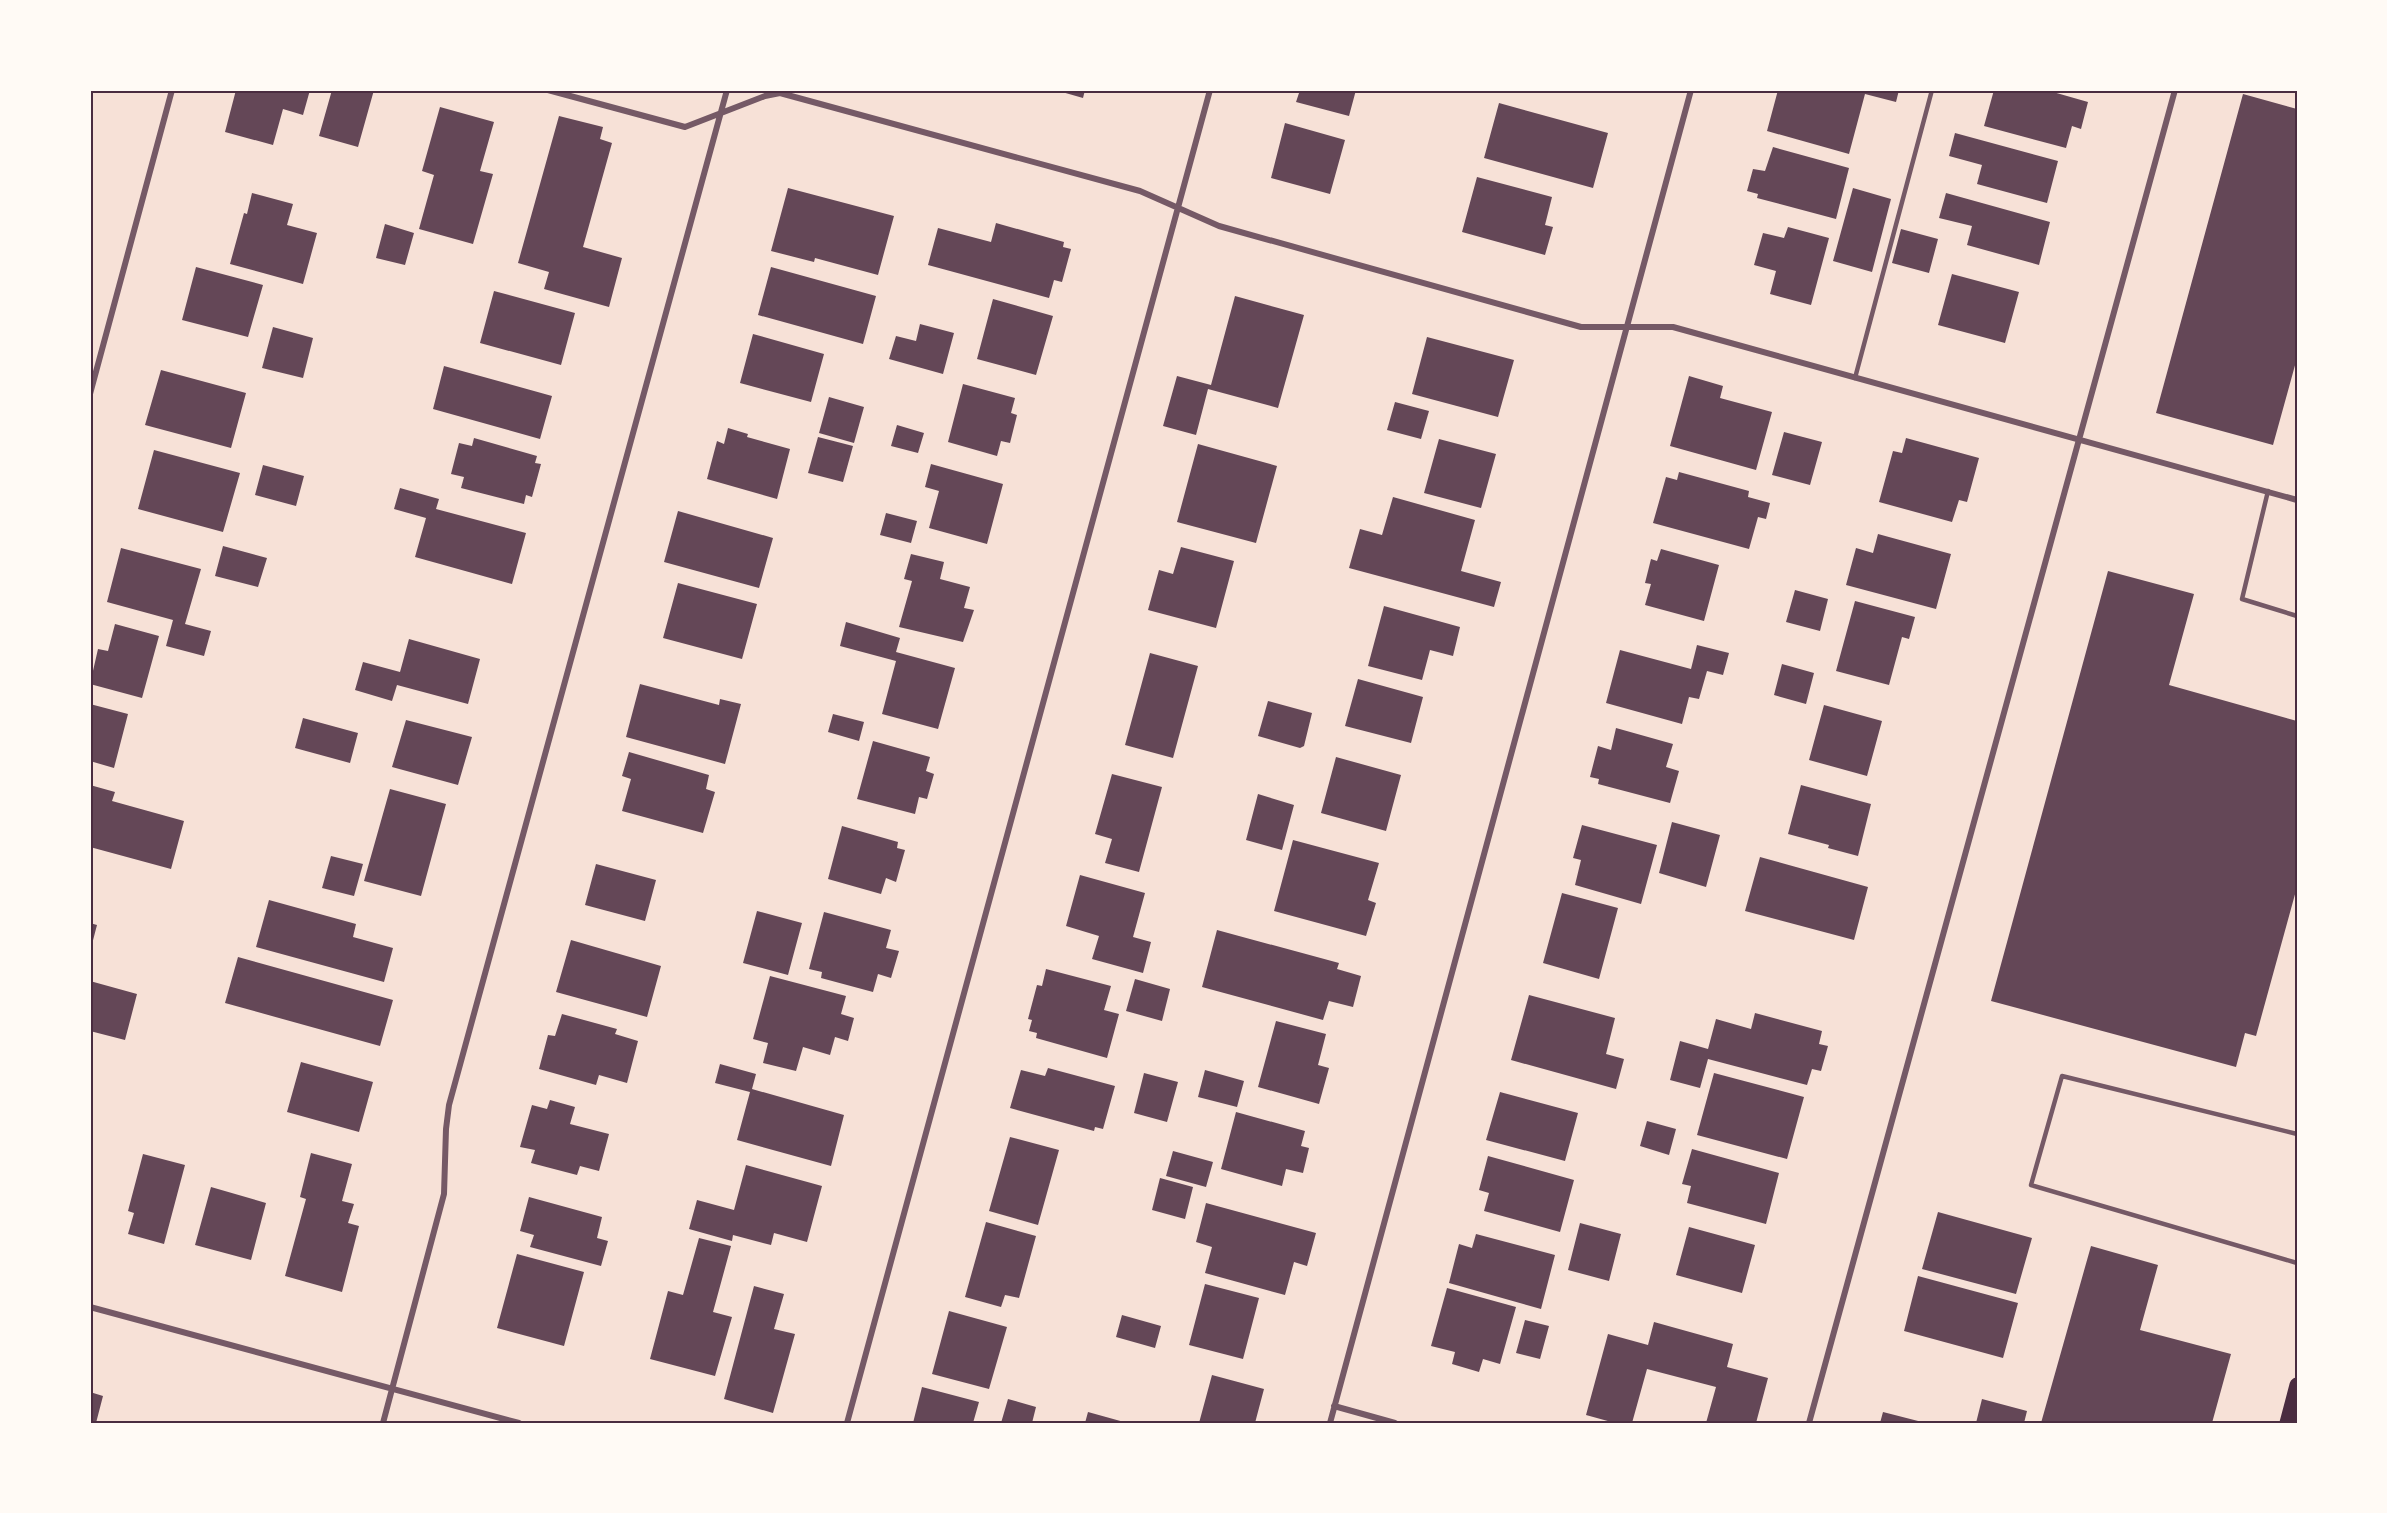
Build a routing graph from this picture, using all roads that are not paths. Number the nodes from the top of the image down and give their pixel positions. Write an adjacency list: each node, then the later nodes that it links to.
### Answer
1 (172, 90): 12 (street)
2 (548, 90): 8 (street)
3 (727, 90): 8 (street)
4 (1210, 90): 9 (street)
5 (1691, 90): 10 (street)
6 (1932, 90): 11 (lane)
7 (2175, 90): 13 (street)
8 (721, 113): 9 (street); 22 (street)
9 (1178, 207): 10 (street); 26 (street)
10 (1627, 327): 11 (street); 23 (street)
11 (1855, 378): 13 (street)
12 (90, 393)
13 (2078, 440): 14 (street); 29 (street)
14 (2268, 491): 16 (street); 17 (lane)
15 (2297, 491): 16 (lane)
16 (2296, 500)
17 (2297, 616)
18 (2297, 1134): 19 (lane)
19 (2297, 1263)
20 (90, 1307): 22 (street)
21 (2297, 1385): 30 (main road)
22 (393, 1388): 24 (street); 25 (street)
23 (1334, 1406): 27 (street); 28 (street)
24 (383, 1423)
25 (519, 1423)
26 (847, 1423)
27 (1330, 1423)
28 (1395, 1423)
29 (1809, 1423)
30 (2287, 1423)

